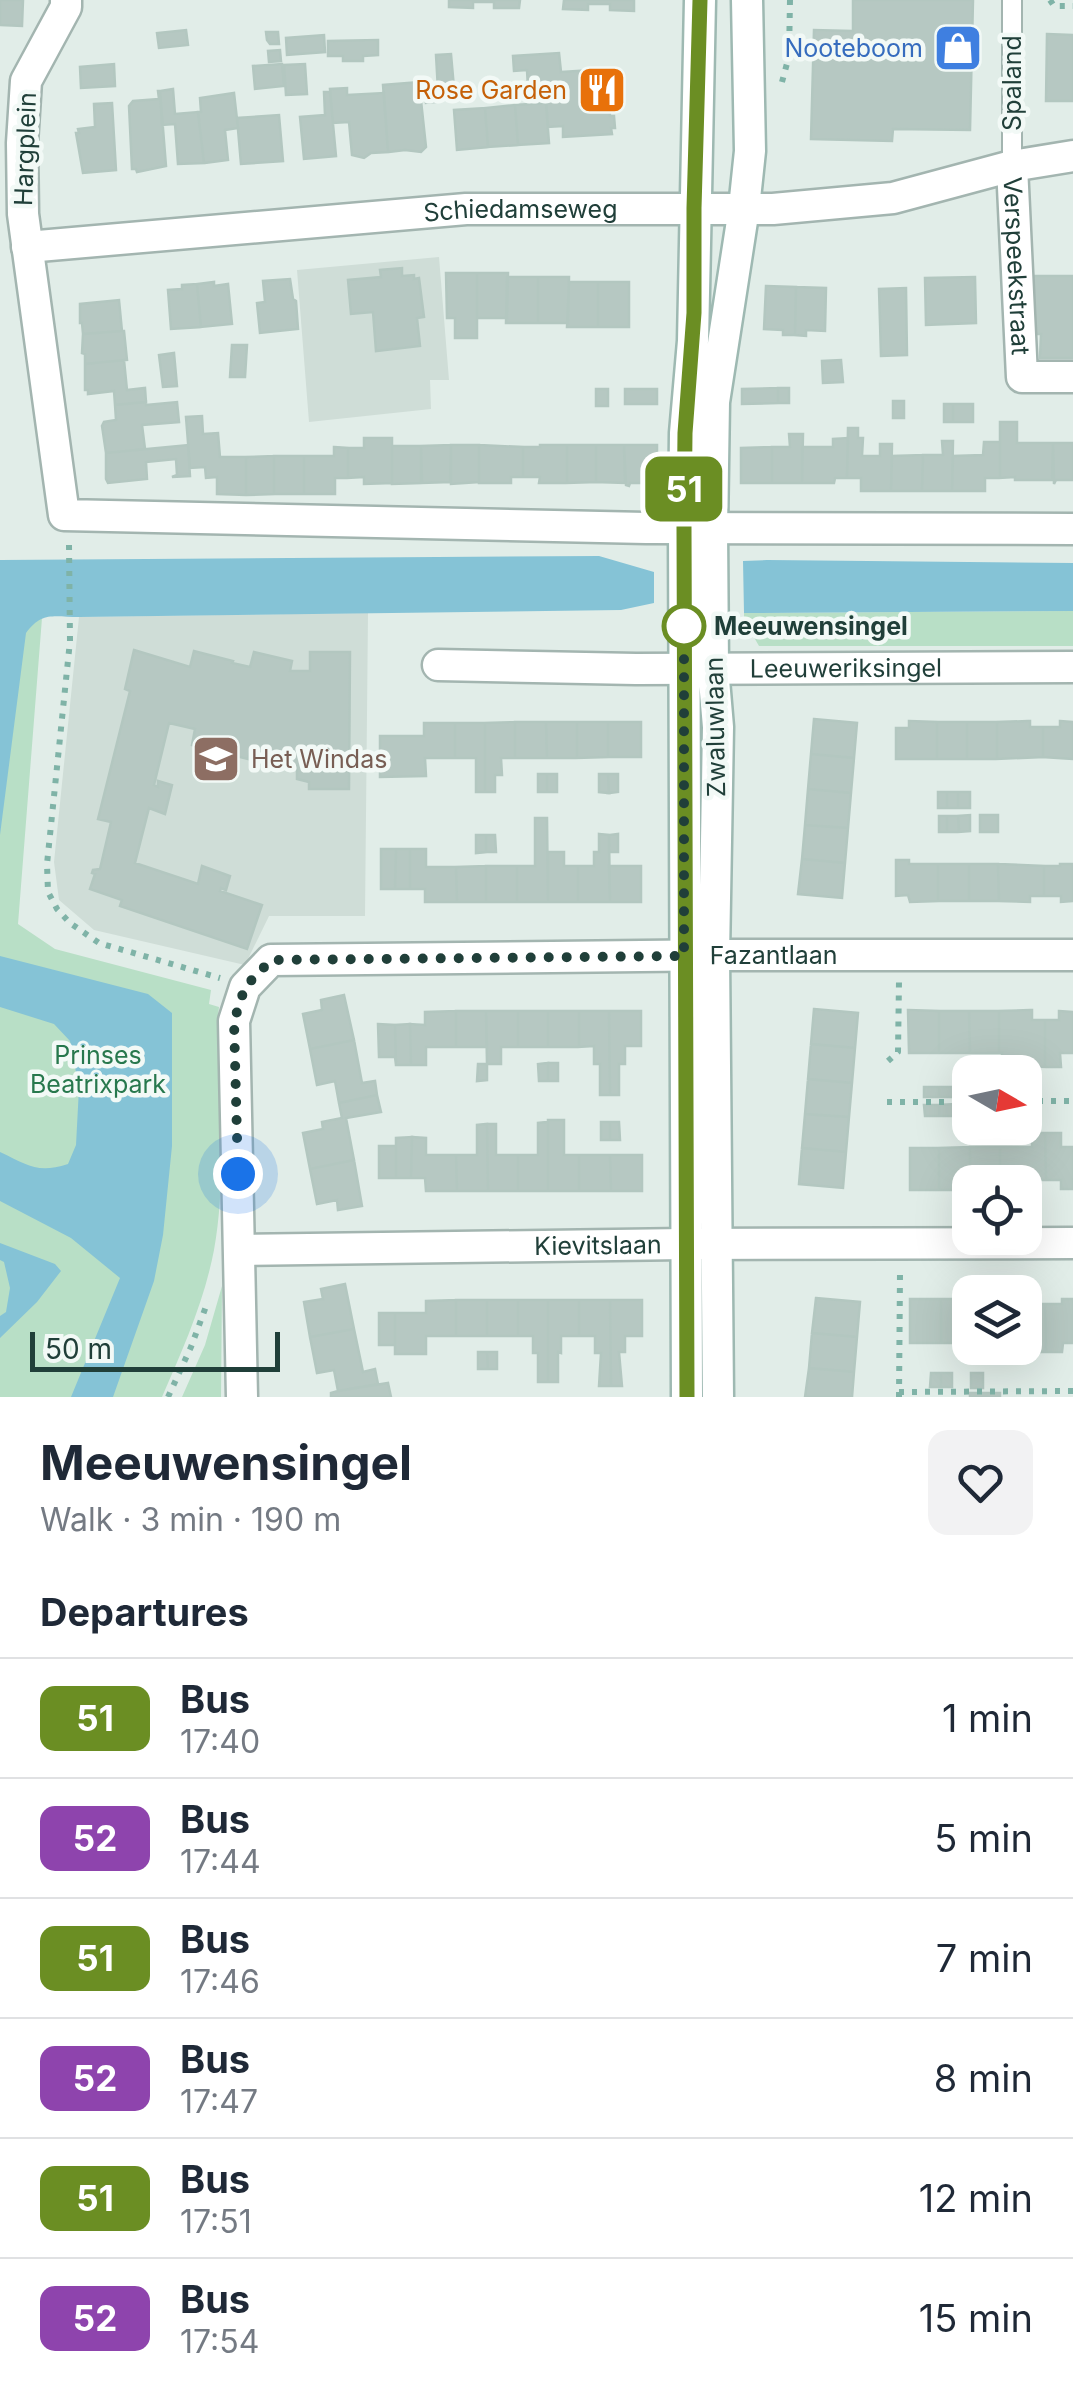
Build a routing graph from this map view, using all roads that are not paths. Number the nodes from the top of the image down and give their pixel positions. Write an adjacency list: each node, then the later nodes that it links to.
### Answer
1 (66, 0): 9 (street, Hargplein)
2 (700, 0): 7 (street, Zwaluwlaan)
3 (747, 0): 8 (street, Zwaluwlaan)
4 (1012, 0): 6 (lane, Spaland)
5 (1073, 156): 6 (street, Verspeekstraat)
6 (1012, 166): 8 (street, Schiedamseweg); 10 (street, Verspeekstraat)
7 (694, 208): 8 (street, Schiedamseweg); 9 (street, Schiedamseweg); 11 (street, Zwaluwlaan)
8 (744, 208): 11 (street, Zwaluwlaan)
9 (27, 247): 11 (street)
10 (1073, 377)
11 (698, 529): 12 (street); 15 (street, Zwaluwlaan)
12 (1073, 529)
13 (438, 665): 15 (street, Leeuweriksingel)
14 (1073, 667): 15 (street, Leeuweriksingel)
15 (698, 668): 17 (street, Zwaluwlaan)
16 (1073, 955): 17 (street, Fazantlaan)
17 (699, 956): 18 (street, Zwaluwlaan); 19 (street, Zwaluwlaan); 21 (street, Fazantlaan)
18 (685, 1244): 19 (street, Kievitslaan); 21 (street, Kievitslaan); 23 (street, Zwaluwlaan)
19 (717, 1244): 20 (street, Kievitslaan); 24 (street, Zwaluwlaan)
20 (1073, 1244)
21 (240, 1250): 22 (street)
22 (242, 1397)
23 (687, 1397)
24 (718, 1397)

